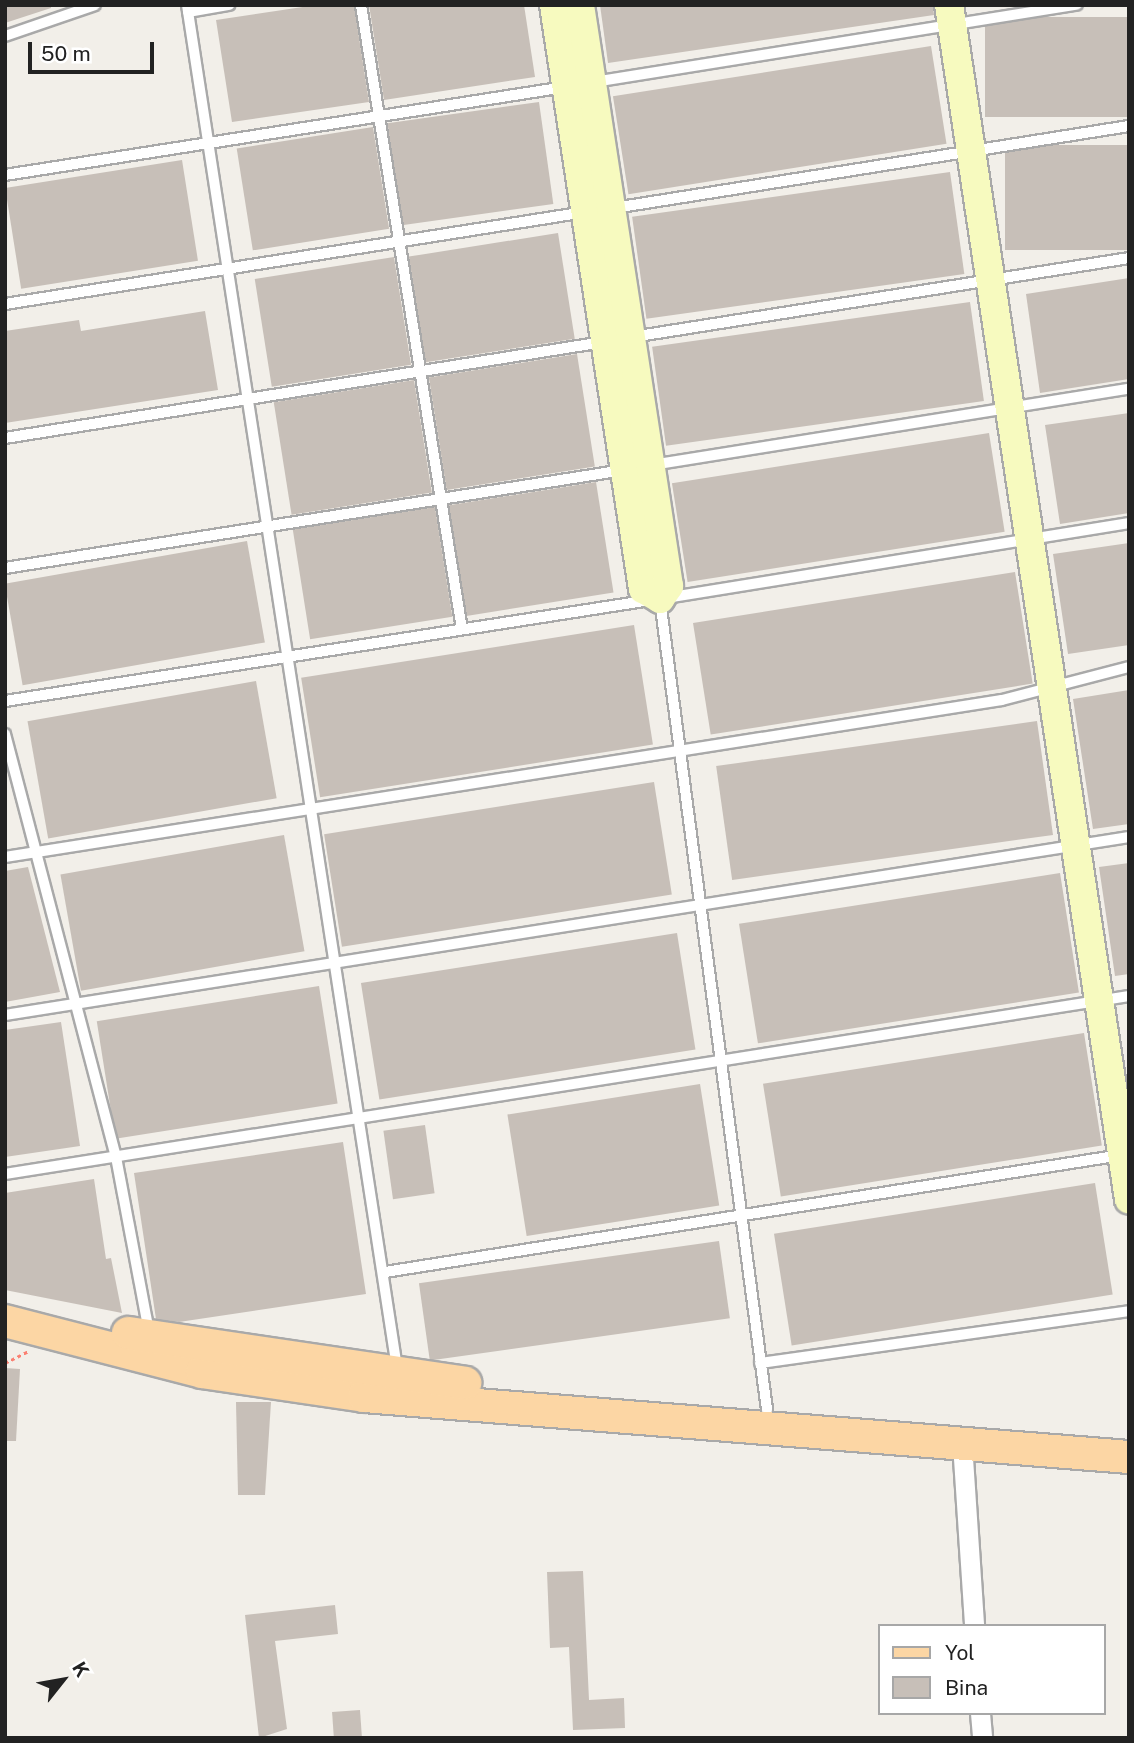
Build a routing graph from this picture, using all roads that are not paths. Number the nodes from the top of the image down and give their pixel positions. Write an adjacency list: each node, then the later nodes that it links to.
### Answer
1 (94, 5): 9 (lane)
2 (229, 5): 7 (lane)
3 (361, 5): 11 (lane)
4 (554, 5): 10 (street)
5 (580, 5): 10 (street)
6 (1077, 5): 8 (lane)
7 (187, 8): 13 (lane)
8 (951, 15): 10 (lane); 14 (street)
9 (5, 36)
10 (579, 85): 11 (lane); 16 (street)
11 (379, 116): 13 (lane); 17 (lane)
12 (1129, 126): 14 (lane)
13 (208, 144): 15 (lane); 19 (lane)
14 (971, 151): 16 (lane); 20 (street)
15 (5, 174)
16 (598, 210): 17 (lane); 22 (street)
17 (400, 242): 19 (lane); 23 (lane)
18 (1129, 258): 20 (lane)
19 (228, 269): 21 (lane); 25 (lane)
20 (990, 280): 22 (lane); 26 (street)
21 (5, 304)
22 (618, 339): 23 (lane); 28 (street)
23 (421, 371): 25 (lane); 29 (lane)
24 (1129, 389): 26 (lane)
25 (247, 398): 27 (lane); 31 (lane)
26 (1010, 408): 28 (lane); 32 (street)
27 (5, 439)
28 (638, 468): 29 (lane); 34 (street)
29 (441, 499): 31 (lane); 35 (lane)
30 (1129, 523): 32 (lane)
31 (264, 527): 33 (lane); 36 (lane)
32 (1029, 539): 34 (lane); 38 (street)
33 (5, 568)
34 (660, 599): 35 (lane); 41 (lane)
35 (462, 629): 36 (lane)
36 (284, 657): 39 (lane); 42 (lane)
37 (1129, 667): 38 (lane)
38 (1050, 687): 41 (lane); 44 (street)
39 (5, 701)
40 (5, 734): 45 (lane)
41 (680, 754): 42 (lane); 47 (lane)
42 (310, 809): 45 (lane); 48 (lane)
43 (1129, 837): 44 (lane)
44 (1075, 845): 47 (lane); 50 (street)
45 (35, 852): 46 (lane); 51 (lane)
46 (5, 857)
47 (700, 905): 48 (lane); 53 (lane)
48 (335, 963): 51 (lane); 54 (lane)
49 (1129, 996): 50 (lane)
50 (1099, 1000): 53 (lane); 55 (street)
51 (76, 1004): 52 (lane); 56 (lane)
52 (5, 1015)
53 (721, 1061): 54 (lane); 59 (lane)
54 (357, 1119): 56 (lane); 60 (lane)
55 (1125, 1154): 58 (street); 59 (lane)
56 (116, 1157): 57 (lane); 64 (lane)
57 (5, 1174)
58 (1129, 1200)
59 (741, 1216): 60 (lane); 65 (lane)
60 (385, 1272): 66 (lane)
61 (5, 1303): 64 (main road)
62 (1129, 1311): 65 (lane)
63 (5, 1321): 69 (main road)
64 (150, 1338): 66 (main road)
65 (761, 1363): 67 (lane)
66 (398, 1376): 67 (main road)
67 (767, 1410): 68 (main road)
68 (1129, 1439)
69 (962, 1443): 70 (main road); 71 (street)
70 (1129, 1457)
71 (974, 1624)
72 (980, 1715): 73 (street)
73 (982, 1738)

